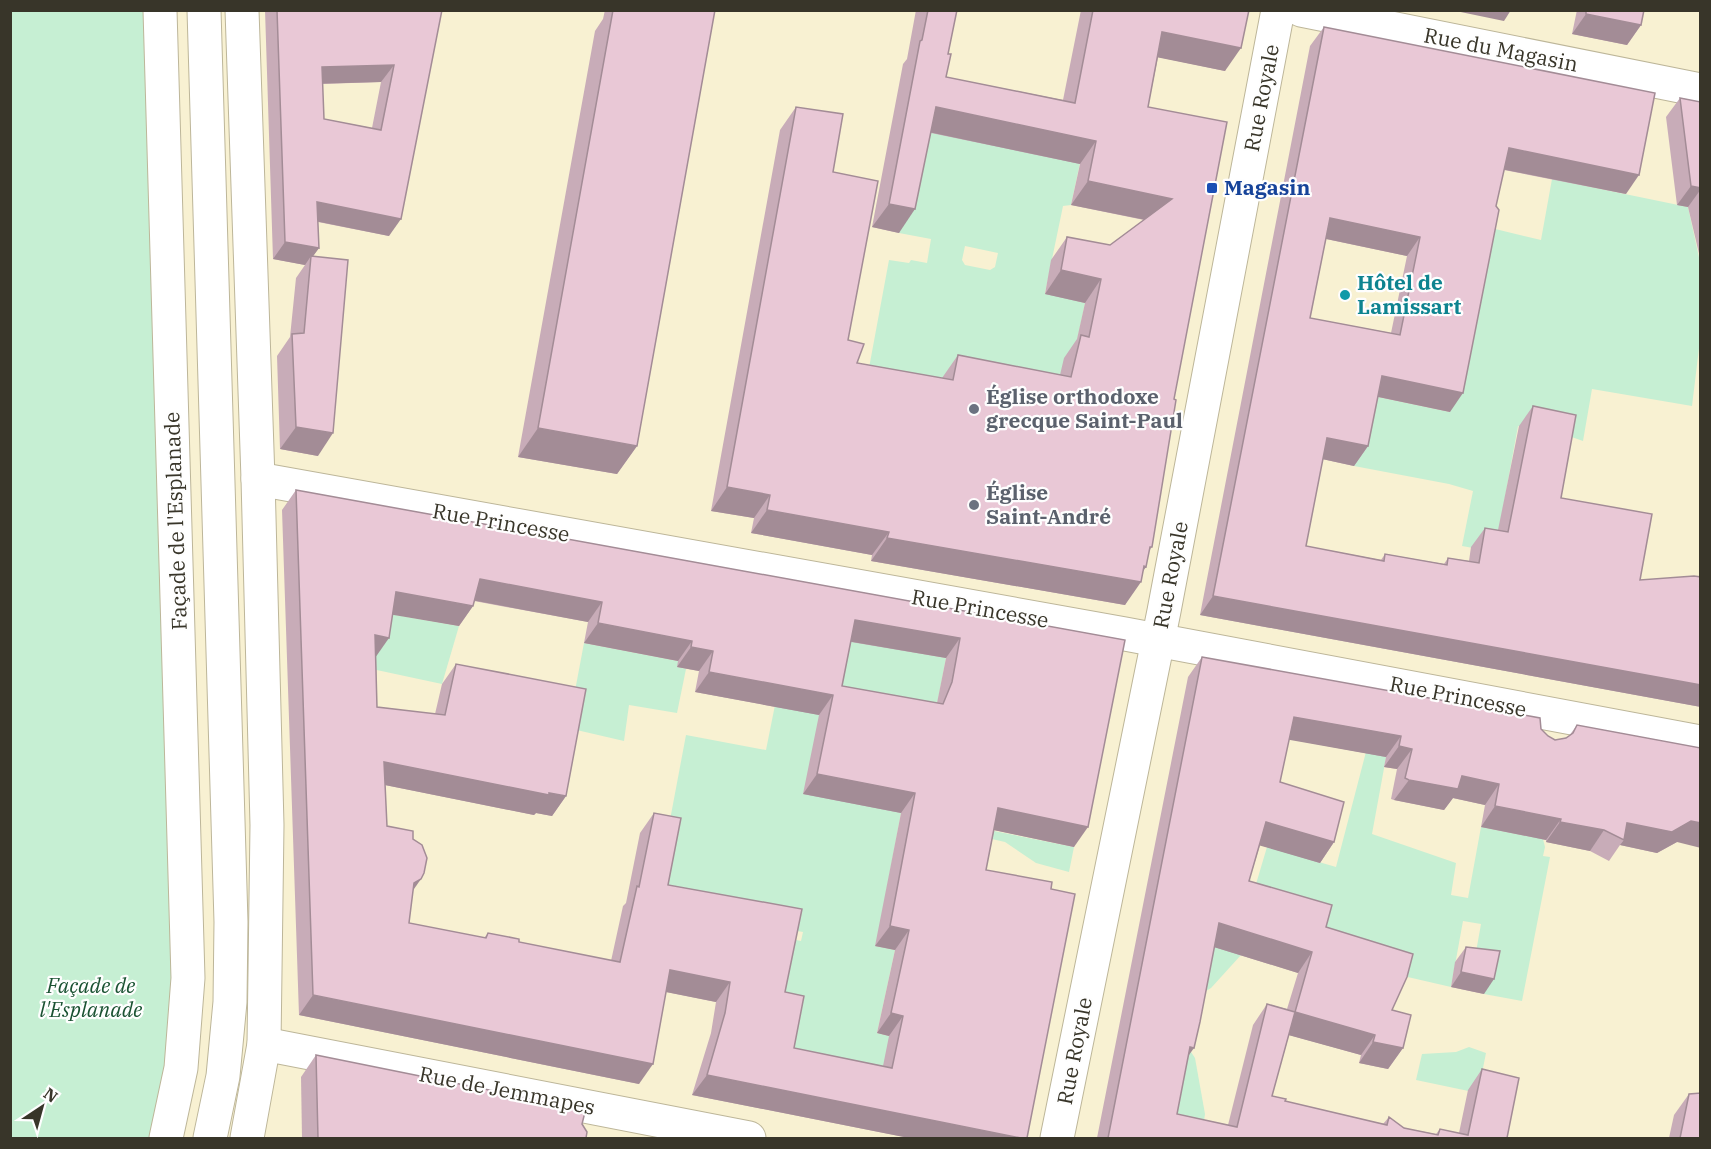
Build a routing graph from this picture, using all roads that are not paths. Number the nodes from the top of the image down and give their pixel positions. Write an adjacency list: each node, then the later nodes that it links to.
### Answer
1 (160, 10): 11 (street, Façade de l'Esplanade)
2 (204, 10): 12 (street, Façade de l'Esplanade)
3 (242, 10): 7 (street)
4 (1278, 10): 8 (street, Rue Royale)
5 (1301, 10): 6 (street, Rue du Magasin)
6 (1701, 90)
7 (258, 478): 8 (street, Rue Princesse); 10 (street)
8 (1158, 640): 9 (street, Rue Princesse); 15 (street, Rue Royale)
9 (1701, 741)
10 (264, 1044): 13 (street); 14 (street, Rue de Jemmapes)
11 (166, 1138)
12 (210, 1138)
13 (247, 1138)
14 (750, 1138)
15 (1057, 1138)

